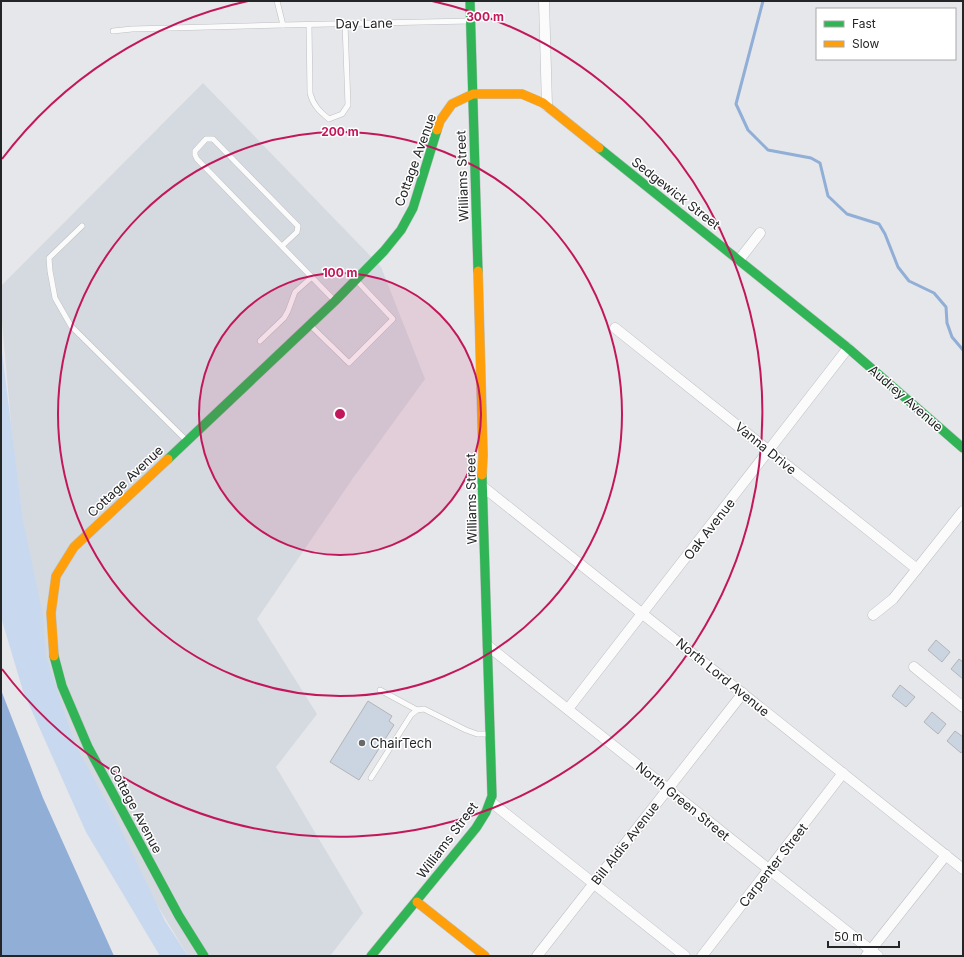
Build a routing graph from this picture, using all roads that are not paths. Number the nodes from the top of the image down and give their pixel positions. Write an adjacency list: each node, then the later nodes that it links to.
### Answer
1 (277, 1): 6 (lane)
2 (470, 1): 4 (street, Williams Street)
3 (544, 1): 10 (street)
4 (471, 21): 5 (lane, Day Lane); 9 (street, Williams Street)
5 (345, 24): 7 (lane, Day Lane); 7 (lane)
6 (283, 25): 7 (lane, Day Lane); 8 (lane, Day Lane)
7 (309, 25)
8 (114, 31)
9 (473, 94): 10 (street, Sedgewick Street); 16 (street, Cottage Avenue); 25 (street, Williams Street)
10 (547, 106): 14 (street, Sedgewick Street)
11 (82, 226): 22 (lane)
12 (760, 233): 14 (street)
13 (282, 246): 13 (lane); 15 (lane)
14 (739, 260): 21 (street, Sedgewick Street)
15 (312, 277): 17 (lane); 20 (lane)
16 (356, 280): 17 (street, Cottage Avenue); 18 (lane)
17 (335, 301): 18 (street, Cottage Avenue)
18 (310, 325): 22 (street, Cottage Avenue)
19 (615, 328): 24 (street, Vanna Drive)
20 (260, 341)
21 (848, 348): 23 (street, Audrey Avenue); 24 (street, Oak Avenue)
22 (186, 441): 48 (street, Cottage Avenue)
23 (963, 448)
24 (770, 450): 27 (street, Vanna Drive); 28 (street, Oak Avenue)
25 (482, 486): 28 (street, North Lord Avenue); 30 (street, Williams Street)
26 (963, 511): 27 (street)
27 (917, 569): 29 (street)
28 (643, 613): 33 (street, North Lord Avenue); 35 (street, Oak Avenue)
29 (873, 615)
30 (488, 646): 35 (street, North Green Street); 37 (street, Williams Street)
31 (914, 667): 34 (street)
32 (380, 690): 36 (lane)
33 (743, 693): 38 (street, North Lord Avenue); 40 (street, Bill Aldis Avenue)
34 (963, 707)
35 (568, 709): 40 (street, North Green Street)
36 (417, 710): 37 (lane); 39 (lane)
37 (491, 734): 41 (street, Williams Street)
38 (843, 773): 42 (street, North Lord Avenue); 44 (street, Carpenter Street)
39 (371, 778)
40 (668, 789): 44 (street, North Green Street); 45 (street, Bill Aldis Avenue)
41 (491, 802): 45 (street); 46 (street, Williams Street)
42 (946, 855): 43 (street, North Lord Avenue); 47 (street)
43 (963, 869)
44 (769, 870): 47 (street, North Green Street); 53 (street, Carpenter Street)
45 (594, 884): 51 (street, Bill Aldis Avenue); 52 (street)
46 (417, 902): 49 (street, Williams Street); 50 (street)
47 (872, 954)
48 (204, 956)
49 (371, 956)
50 (485, 956)
51 (537, 956)
52 (685, 956)
53 (702, 956)

